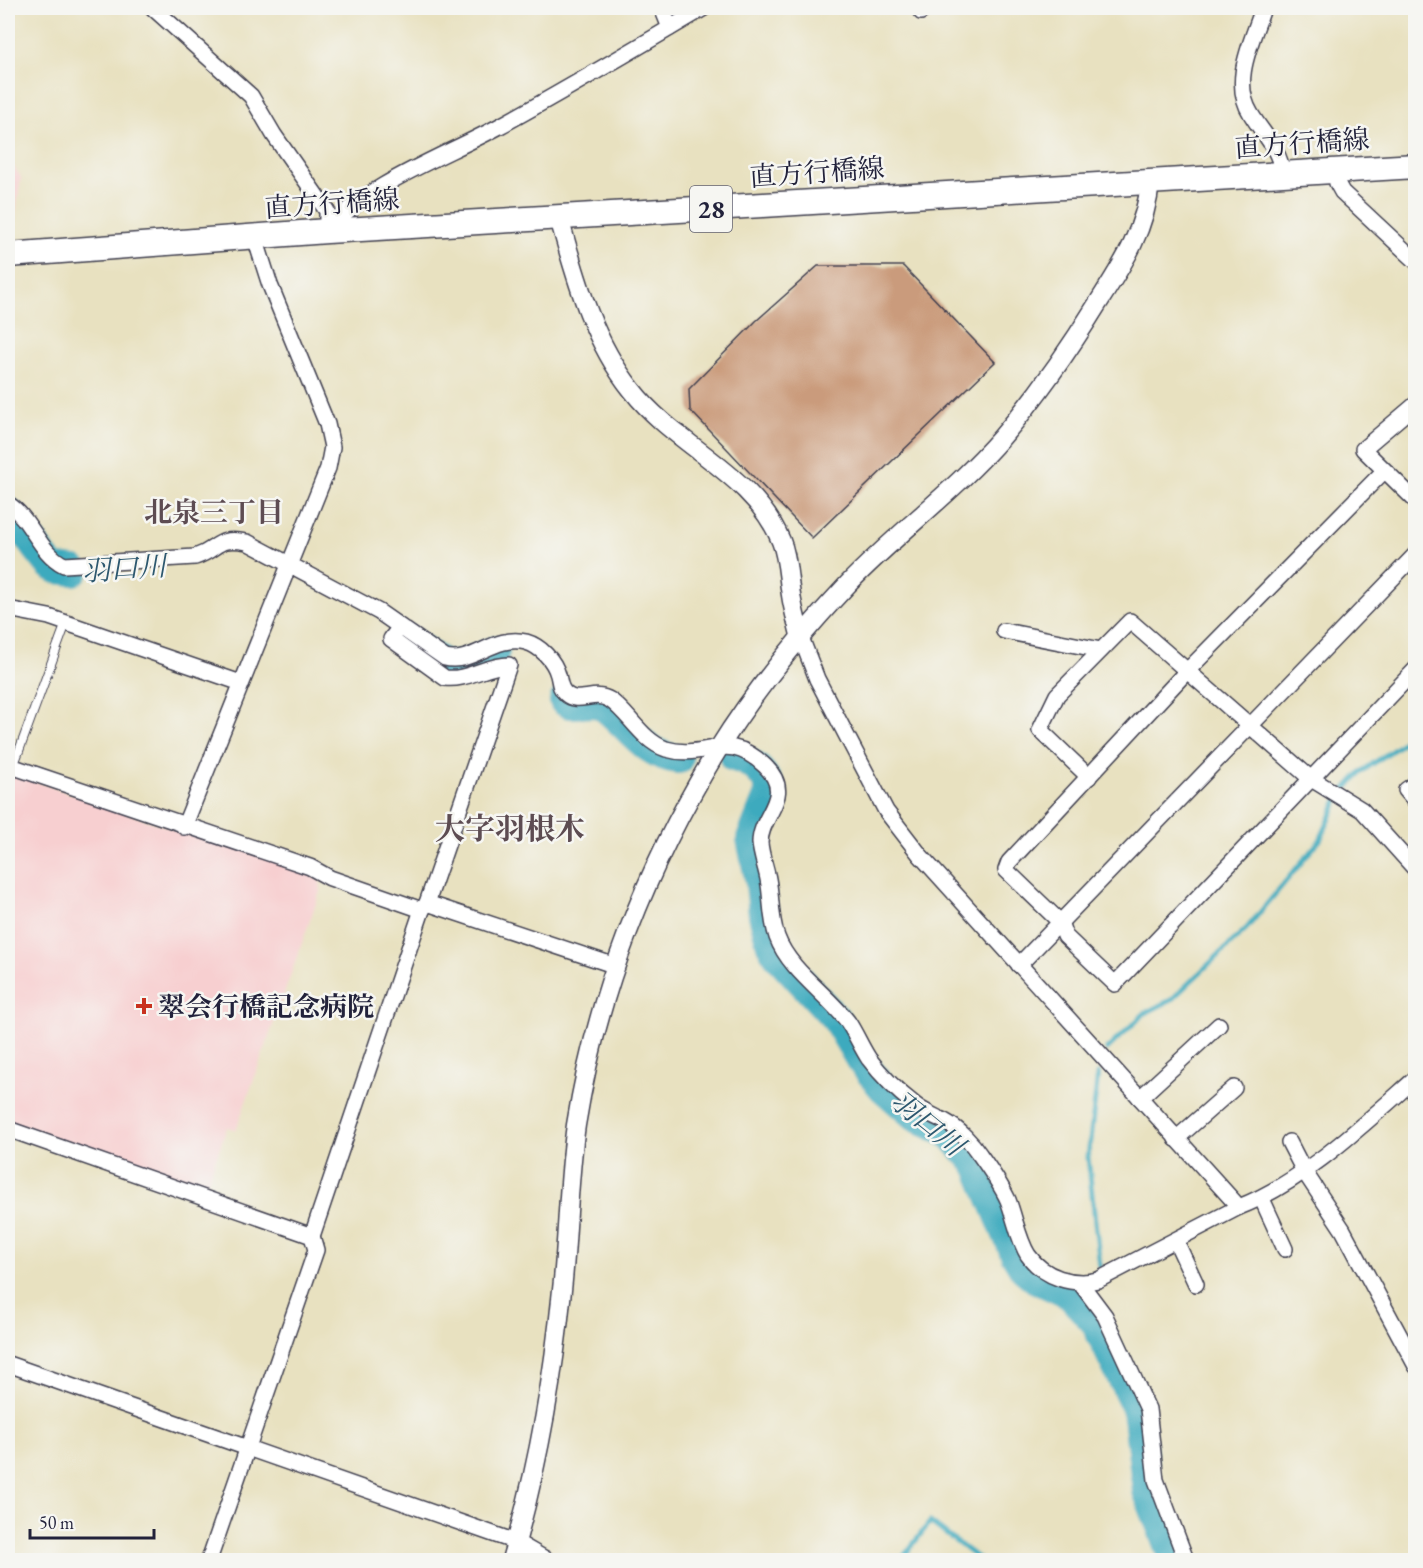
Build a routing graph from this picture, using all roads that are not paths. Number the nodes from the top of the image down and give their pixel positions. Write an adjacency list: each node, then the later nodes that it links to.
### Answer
1 (153, 8): 11 (street)
2 (662, 8): 5 (street)
3 (704, 8): 5 (street)
4 (1263, 8): 8 (street)
5 (670, 28): 11 (street)
6 (1416, 165): 7 (main road, 直方行橋線 / 28)
7 (1335, 170): 8 (main road, 直方行橋線 / 28); 14 (street)
8 (1283, 174): 9 (main road, 直方行橋線 / 28)
9 (1150, 182): 10 (main road, 直方行橋線 / 28); 25 (street)
10 (558, 218): 11 (main road, 直方行橋線 / 28); 25 (street)
11 (327, 231): 12 (main road, 直方行橋線 / 28)
12 (255, 238): 13 (main road, 直方行橋線 / 28); 20 (street)
13 (8, 255)
14 (1416, 261)
15 (1416, 404): 16 (street)
16 (1384, 471): 17 (street); 28 (street)
17 (1416, 501)
18 (8, 504): 20 (street)
19 (1416, 554): 30 (street)
20 (289, 564): 23 (street); 29 (street)
21 (8, 609): 22 (street)
22 (66, 623): 29 (street); 32 (lane)
23 (400, 627): 31 (street); 39 (street)
24 (1004, 631): 26 (street)
25 (800, 635): 31 (street); 41 (street)
26 (1101, 650): 28 (street); 33 (street)
27 (1416, 669): 34 (street)
28 (1187, 671): 30 (street); 33 (street)
29 (241, 683): 37 (street)
30 (1249, 725): 34 (street); 40 (street)
31 (718, 748): 42 (street); 56 (street)
32 (10, 766): 37 (street)
33 (1089, 777): 40 (street)
34 (1310, 778): 38 (street); 40 (street)
35 (1416, 783): 36 (street)
36 (1416, 802)
37 (184, 827): 39 (street)
38 (1416, 870)
39 (424, 906): 42 (street); 53 (street)
40 (1060, 922): 41 (street)
41 (1019, 965): 46 (street)
42 (616, 966): 61 (street)
43 (1219, 1025): 46 (street)
44 (1416, 1078): 50 (street)
45 (1234, 1088): 48 (street)
46 (1140, 1098): 48 (street)
47 (8, 1129): 53 (street)
48 (1176, 1139): 52 (street)
49 (1289, 1142): 50 (street)
50 (1304, 1171): 51 (street); 59 (street)
51 (1262, 1199): 52 (street); 55 (street)
52 (1239, 1207): 54 (street)
53 (312, 1236): 60 (street)
54 (1176, 1241): 56 (street); 57 (street)
55 (1285, 1249)
56 (1081, 1284): 65 (street)
57 (1196, 1284)
58 (8, 1364): 60 (street)
59 (1416, 1366)
60 (249, 1448): 61 (street); 62 (street)
61 (516, 1542): 63 (street); 64 (street)
62 (209, 1560)
63 (511, 1560)
64 (547, 1560)
65 (1186, 1560)

